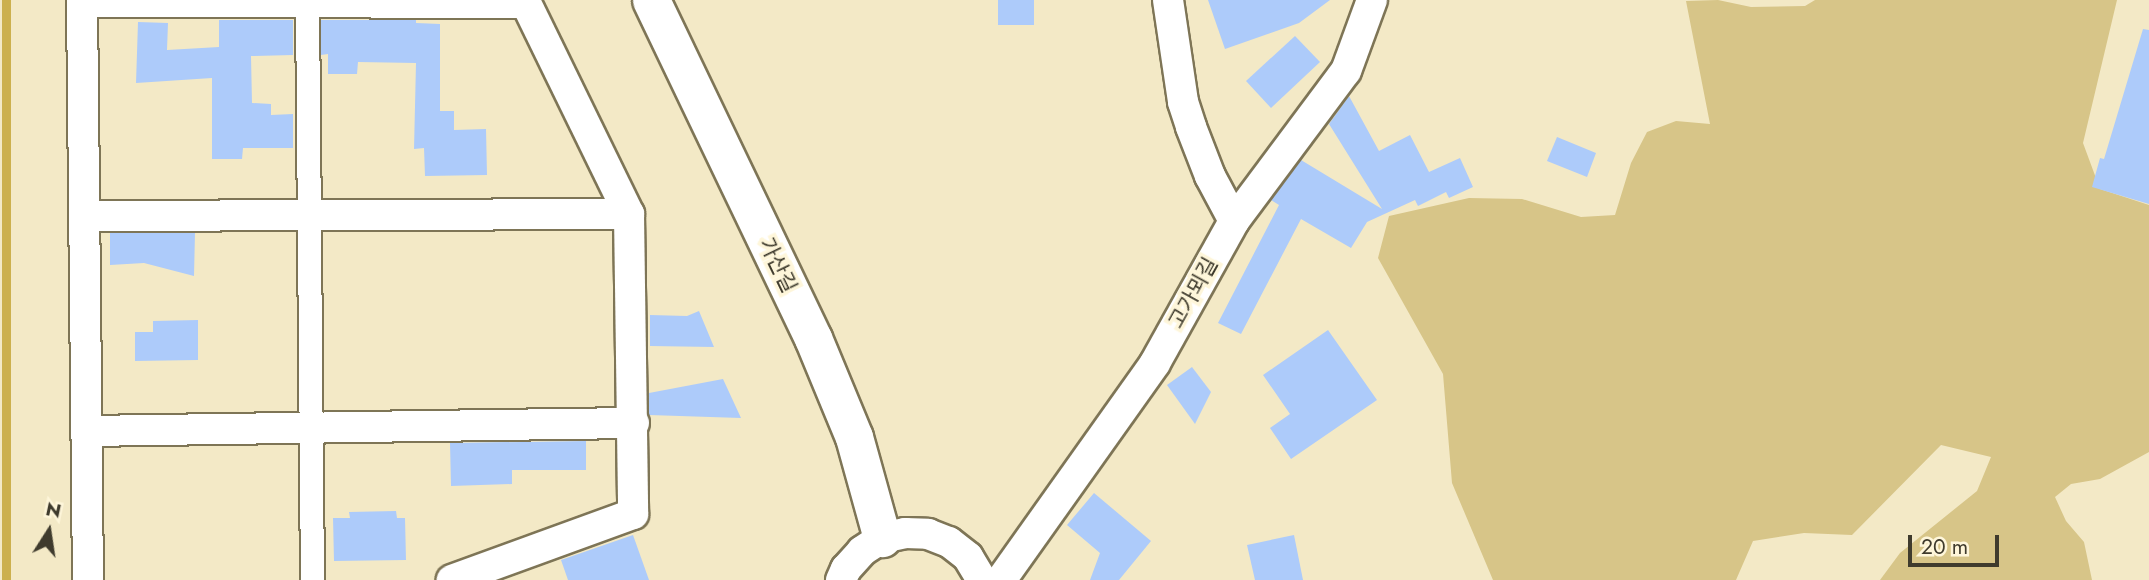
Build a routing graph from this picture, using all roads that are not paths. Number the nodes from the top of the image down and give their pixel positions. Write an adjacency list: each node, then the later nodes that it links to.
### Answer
1 (651, 0): 13 (street, 가산길)
2 (1168, 0): 9 (street)
3 (1372, 0): 9 (street, 고가뫼길)
4 (82, 1): 5 (street); 8 (street)
5 (307, 1): 6 (street); 7 (street)
6 (628, 214): 7 (street); 10 (street)
7 (310, 215): 8 (street); 11 (street)
8 (86, 216): 12 (street)
9 (1234, 220): 19 (street, 고가뫼길)
10 (634, 423): 11 (street); 16 (street)
11 (311, 429): 12 (street); 15 (street)
12 (86, 431): 14 (street)
13 (882, 538): 17 (street); 18 (street)
14 (88, 580)
15 (312, 580)
16 (452, 580)
17 (841, 580)
18 (982, 580)
19 (1001, 580)

